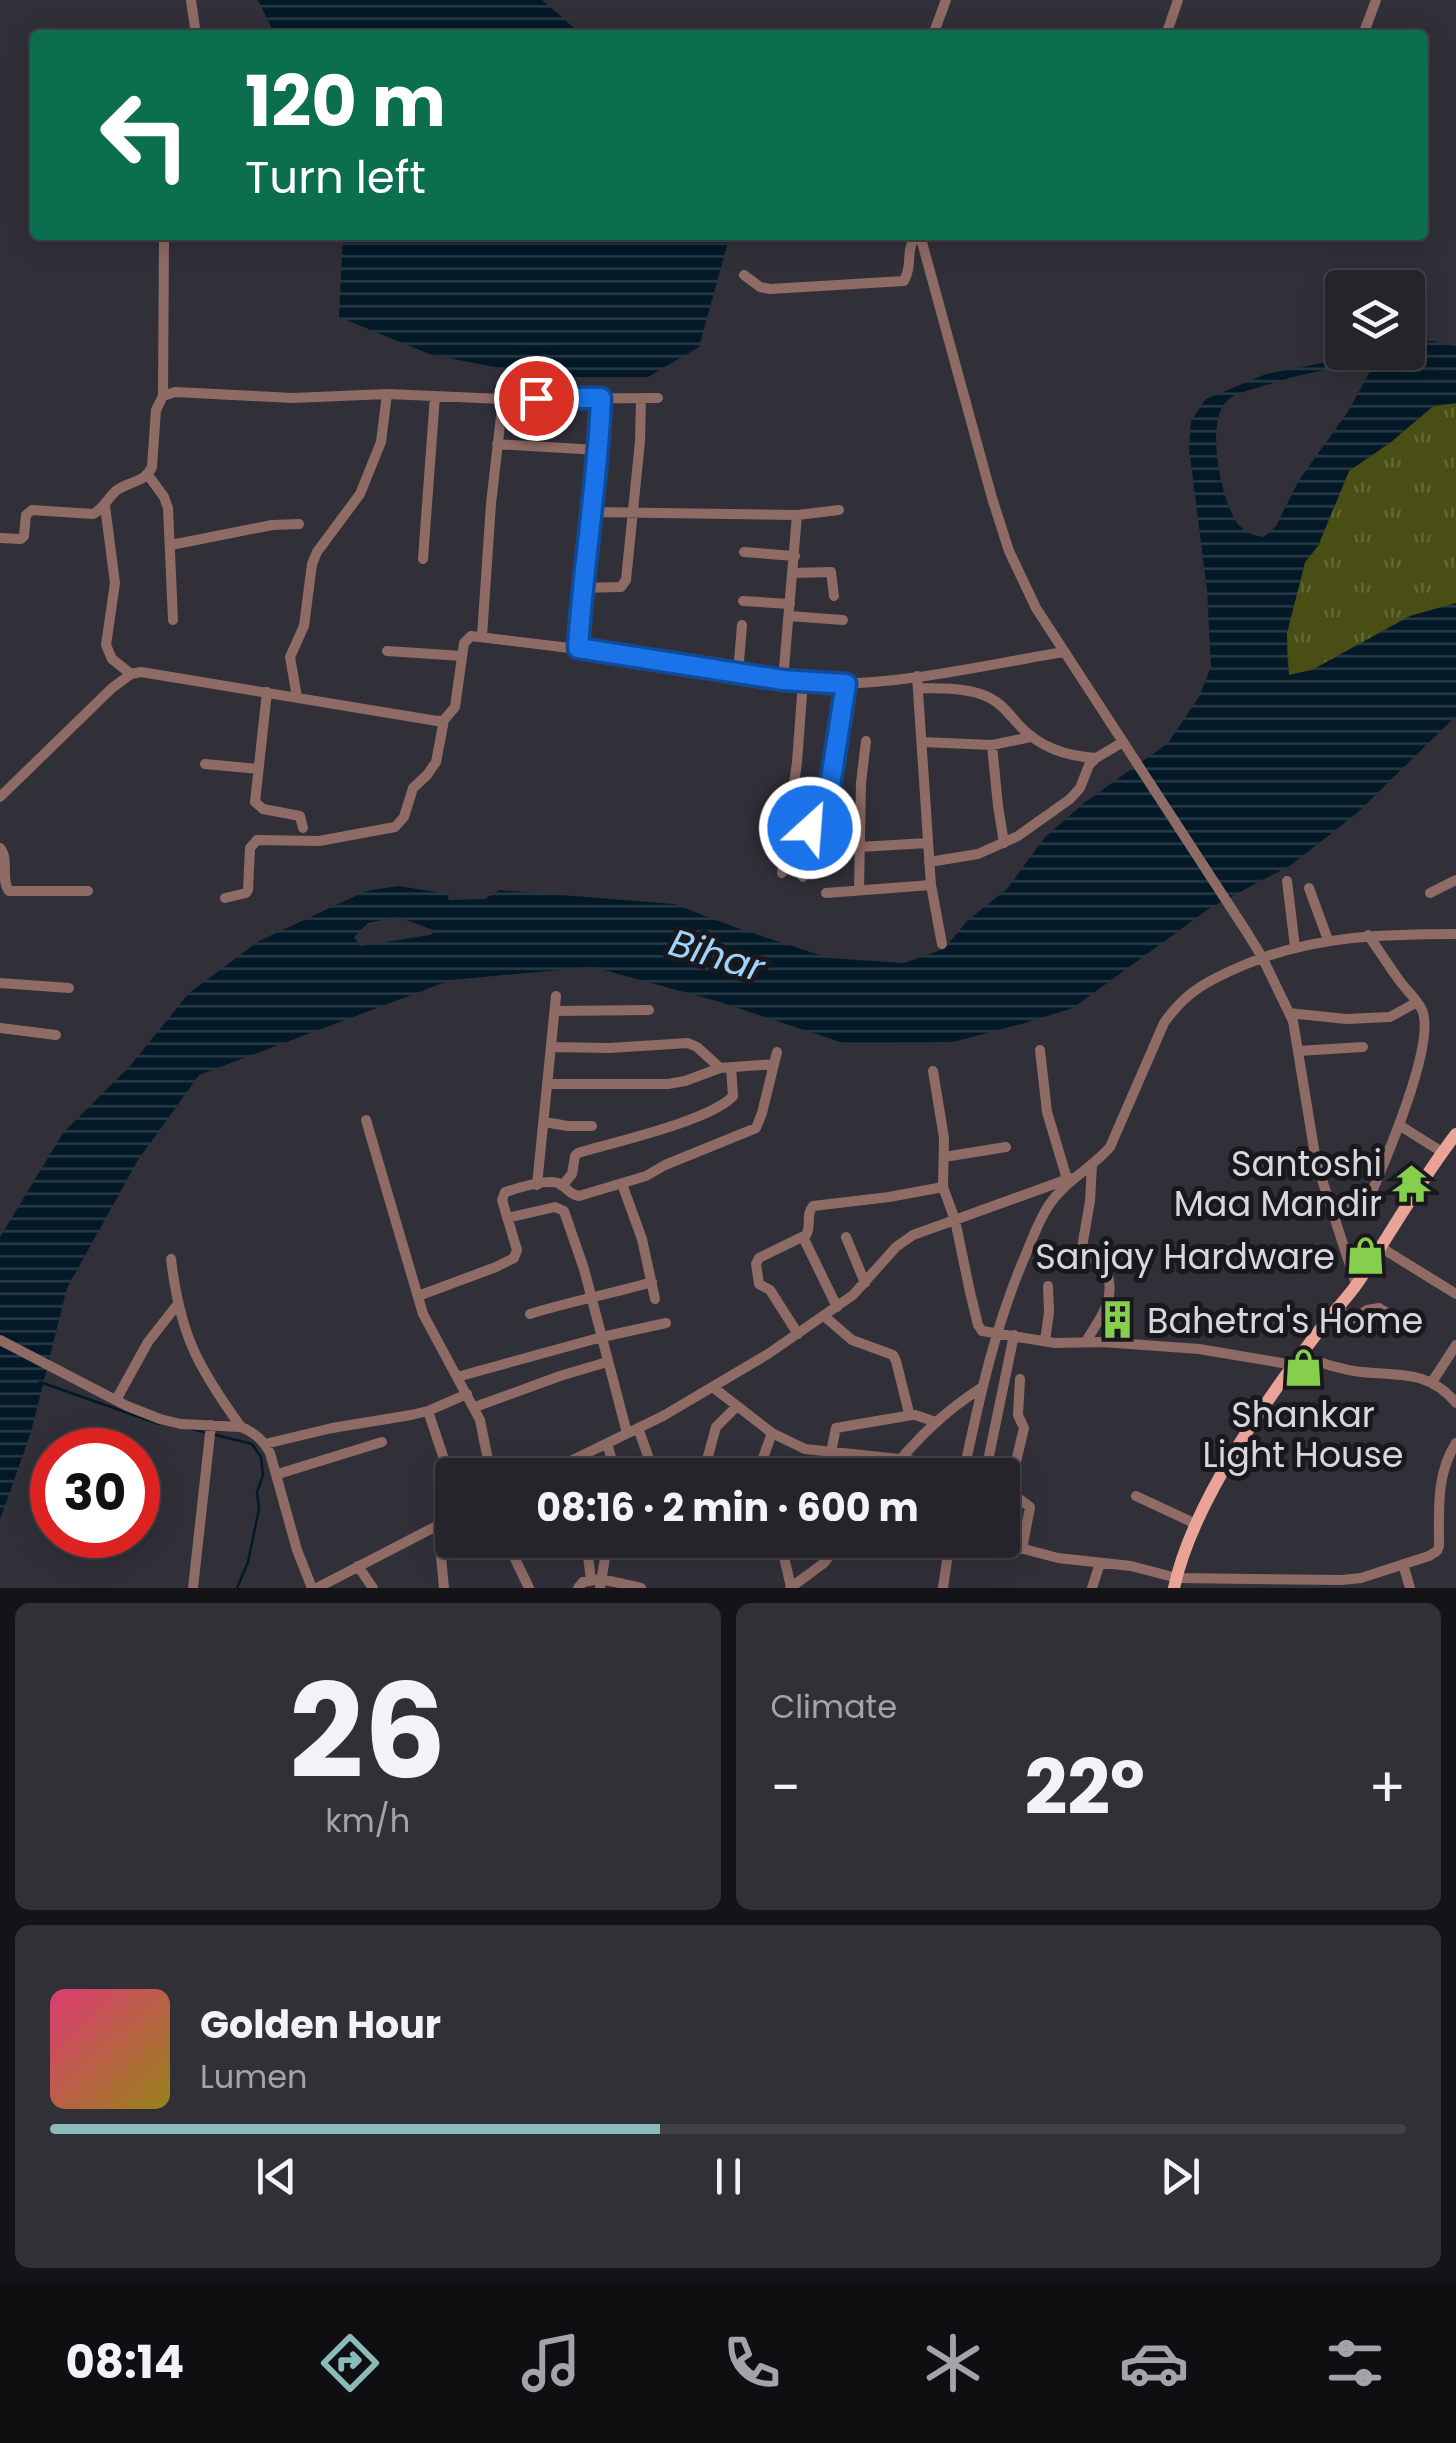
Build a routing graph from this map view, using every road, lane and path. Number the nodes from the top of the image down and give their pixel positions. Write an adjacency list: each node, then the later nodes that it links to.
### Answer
1 (191, 0): 5 (street)
2 (946, 0): 6 (street)
3 (1178, 0): 7 (street)
4 (1376, 0): 8 (street)
5 (195, 30)
6 (935, 30)
7 (1168, 30)
8 (1364, 30)
9 (164, 240): 14 (street)
10 (914, 240): 12 (street)
11 (919, 240): 45 (street)
12 (744, 275)
13 (387, 394): 14 (street); 15 (street); 54 (street)
14 (163, 396): 22 (street)
15 (436, 396): 19 (street); 33 (street)
16 (601, 398): 17 (street); 19 (street); 21 (street)
17 (641, 398): 18 (street); 26 (street)
18 (658, 398)
19 (502, 399): 20 (street)
20 (497, 444): 21 (street); 42 (street)
21 (598, 450): 25 (street)
22 (148, 475): 23 (street); 30 (street)
23 (105, 506): 29 (street); 48 (street)
24 (839, 510): 27 (street)
25 (592, 512): 26 (street); 35 (street)
26 (633, 513): 27 (street); 35 (street)
27 (797, 515): 32 (street)
28 (298, 524): 30 (street)
29 (0, 538)
30 (171, 546): 39 (street)
31 (744, 552): 32 (street)
32 (795, 556): 34 (street)
33 (423, 559)
34 (793, 573): 36 (street); 38 (street)
35 (582, 588): 43 (street)
36 (834, 596)
37 (743, 601): 38 (street)
38 (790, 610): 40 (street); 49 (street)
39 (173, 620)
40 (843, 620)
41 (742, 625): 47 (street)
42 (482, 636): 43 (street); 46 (street)
43 (578, 648): 47 (street)
44 (386, 651): 46 (street)
45 (1063, 652): 51 (street); 60 (street)
46 (462, 656): 55 (street)
47 (738, 673): 49 (street)
48 (131, 674): 53 (street); 64 (street)
49 (783, 680): 50 (street)
50 (803, 682): 52 (street); 71 (street)
51 (918, 682): 52 (street); 56 (street); 58 (street)
52 (846, 684): 72 (street)
53 (266, 692): 54 (street); 63 (street)
54 (298, 697): 55 (street)
55 (444, 720): 81 (street)
56 (1031, 737): 59 (street); 61 (street)
57 (866, 741): 68 (street)
58 (922, 742): 59 (street); 66 (street)
59 (992, 745): 67 (street)
60 (1126, 746): 61 (street); 87 (street)
61 (1096, 758): 67 (street)
62 (205, 764): 63 (street)
63 (258, 770): 65 (street)
64 (0, 796)
65 (302, 828)
66 (928, 843): 68 (street); 70 (street)
67 (1004, 843): 70 (street)
68 (859, 847): 77 (street)
69 (0, 848): 78 (street)
70 (929, 862): 75 (street)
71 (782, 874)
72 (803, 877)
73 (1287, 880): 86 (street)
74 (1456, 880): 79 (street)
75 (930, 885): 77 (street); 85 (street)
76 (1309, 888): 84 (street)
77 (858, 890): 80 (street)
78 (88, 891)
79 (1430, 892)
80 (826, 893)
81 (225, 898)
82 (1456, 934): 83 (street)
83 (1368, 935): 84 (street); 91 (street)
84 (1328, 940): 86 (street)
85 (942, 944)
86 (1296, 947): 87 (street)
87 (1262, 957): 94 (street); 114 (street)
88 (0, 982): 89 (street)
89 (68, 988)
90 (556, 996): 93 (street)
91 (1417, 1002): 94 (street); 108 (street)
92 (648, 1010): 93 (street)
93 (554, 1011): 97 (street)
94 (1289, 1013): 100 (street)
95 (0, 1028): 96 (street)
96 (56, 1035)
97 (551, 1047): 103 (street); 105 (street)
98 (1363, 1047): 100 (street)
99 (1040, 1050): 115 (street)
100 (1298, 1051): 120 (street)
101 (777, 1052): 102 (street)
102 (774, 1064): 103 (street); 117 (street)
103 (725, 1067): 105 (street); 118 (street)
104 (933, 1071): 113 (street)
105 (548, 1084): 107 (street)
106 (366, 1120): 132 (street)
107 (544, 1122): 109 (street); 116 (street)
108 (1399, 1125): 112 (street); 120 (street)
109 (592, 1126)
110 (1456, 1134): 112 (main road)
111 (1006, 1148): 113 (street)
112 (1442, 1152): 125 (main road)
113 (944, 1157): 119 (street)
114 (1092, 1165): 115 (street); 148 (street)
115 (1073, 1177): 122 (street); 142 (street)
116 (537, 1184): 118 (street); 121 (street)
117 (622, 1184): 118 (street); 127 (street)
118 (562, 1186)
119 (944, 1186): 122 (street); 124 (street)
120 (1330, 1204): 129 (street)
121 (507, 1218): 132 (street); 133 (street)
122 (955, 1220): 128 (street); 142 (street)
123 (846, 1237): 128 (street)
124 (803, 1238): 136 (street); 143 (street)
125 (1380, 1246): 129 (main road); 131 (street)
126 (171, 1259): 135 (street)
127 (652, 1282): 133 (street); 134 (street)
128 (865, 1282): 136 (street)
129 (1356, 1284): 137 (main road)
130 (1048, 1286): 147 (street)
131 (1456, 1294)
132 (418, 1296): 152 (street)
133 (592, 1298): 138 (street); 145 (street)
134 (655, 1299)
135 (177, 1305): 158 (street); 166 (street)
136 (837, 1307): 139 (street)
137 (1338, 1308): 141 (street); 150 (main road)
138 (530, 1314)
139 (824, 1316): 143 (street); 163 (street)
140 (666, 1322): 145 (street)
141 (1408, 1326)
142 (997, 1333): 144 (street); 156 (street)
143 (798, 1334): 155 (street)
144 (1014, 1335): 147 (street); 184 (street)
145 (602, 1338): 151 (street); 152 (street)
146 (0, 1340): 158 (street)
147 (1045, 1341): 148 (street)
148 (1085, 1343): 150 (street)
149 (1456, 1345): 154 (street)
150 (1297, 1361): 154 (street); 187 (main road)
151 (607, 1362): 161 (street); 167 (street)
152 (457, 1378): 157 (street)
153 (1020, 1379): 189 (street)
154 (1432, 1382): 159 (street)
155 (714, 1388): 160 (street); 167 (street)
156 (981, 1388): 164 (street); 183 (street)
157 (466, 1394): 161 (street); 162 (street)
158 (116, 1400): 165 (street)
159 (1456, 1403)
160 (737, 1406): 168 (street); 179 (street)
161 (474, 1408): 175 (street)
162 (428, 1411): 172 (street); 174 (street)
163 (912, 1415): 164 (street); 173 (street)
164 (936, 1422): 182 (street)
165 (211, 1426): 166 (street); 201 (street)
166 (241, 1427): 172 (street)
167 (632, 1431): 170 (street); 178 (street)
168 (772, 1433): 173 (street); 180 (street)
169 (382, 1442): 185 (street)
170 (608, 1443): 176 (street); 177 (street)
171 (1456, 1443): 196 (street)
172 (266, 1444): 185 (street)
173 (831, 1452): 181 (street)
174 (444, 1458)
175 (487, 1458)
176 (577, 1458)
177 (612, 1458)
178 (648, 1458)
179 (708, 1458)
180 (763, 1458)
181 (892, 1458)
182 (901, 1458)
183 (966, 1458)
184 (989, 1458)
185 (278, 1474): 202 (street)
186 (1136, 1496): 187 (street)
187 (1196, 1524): 200 (main road)
188 (435, 1527): 197 (street)
189 (1022, 1549): 195 (street)
190 (441, 1558): 204 (street)
191 (514, 1558): 205 (street)
192 (784, 1558): 208 (street)
193 (828, 1558): 199 (street)
194 (948, 1558): 209 (street)
195 (1100, 1563): 200 (street); 210 (street)
196 (1403, 1564): 200 (street); 211 (street)
197 (358, 1566): 202 (street); 203 (street)
198 (598, 1582): 206 (street); 207 (street)
199 (806, 1583): 208 (street)
200 (1176, 1583)
201 (193, 1588)
202 (314, 1588)
203 (373, 1588)
204 (444, 1588)
205 (528, 1588)
206 (578, 1588)
207 (641, 1588)
208 (791, 1588)
209 (944, 1588)
210 (1092, 1588)
211 (1410, 1588)

